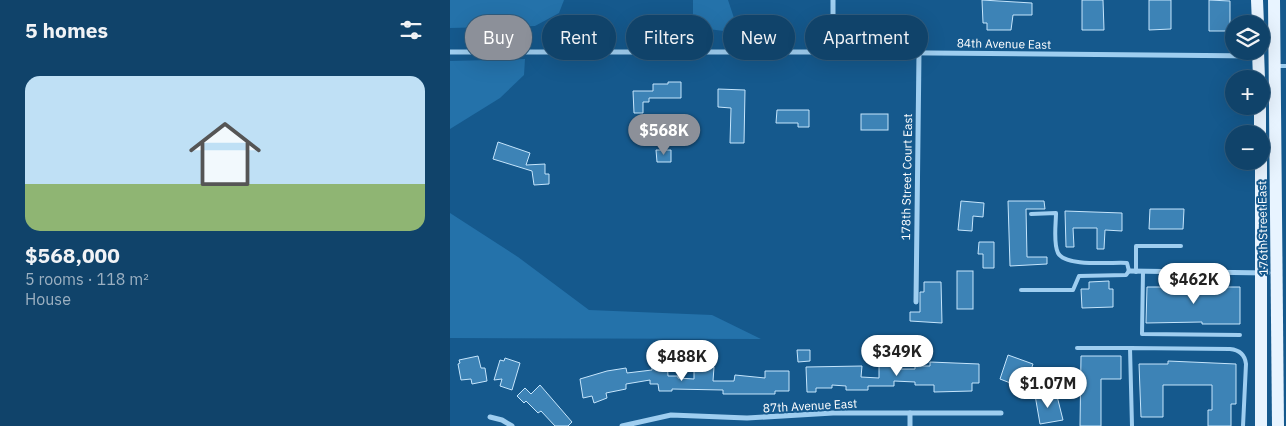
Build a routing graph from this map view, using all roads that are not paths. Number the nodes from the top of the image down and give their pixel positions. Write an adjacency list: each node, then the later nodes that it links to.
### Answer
1 (833, 0): 4 (street)
2 (1257, 0): 5 (main road)
3 (1274, 0): 11 (main road, 176th Street East)
4 (833, 15)
5 (1258, 15)
6 (450, 52): 7 (street, 84th Avenue East)
7 (805, 52)
8 (928, 53): 9 (street, 84th Avenue East)
9 (1225, 53)
10 (919, 60): 20 (street, 178th Street Court East)
11 (1280, 66): 22 (main road, 176th Street East)
12 (1261, 170): 18 (main road, 176th Street East)
13 (1031, 214): 15 (lane)
14 (1181, 246): 16 (lane)
15 (1129, 271): 16 (street); 19 (lane)
16 (1136, 272): 17 (street)
17 (1143, 272): 18 (street); 21 (lane)
18 (1265, 273): 22 (main road); 34 (main road, 176th Street East)
19 (1021, 290)
20 (916, 302)
21 (1240, 335)
22 (1282, 341): 25 (main road, 176th Street East)
23 (1077, 348): 24 (lane)
24 (1130, 348): 32 (lane); 33 (lane)
25 (1282, 407): 35 (main road, 176th Street East)
26 (910, 413): 27 (street, 87th Avenue East); 30 (street, 87th Avenue East); 31 (street)
27 (1001, 413)
28 (490, 417): 29 (street)
29 (512, 426)
30 (622, 426)
31 (910, 426)
32 (1132, 426)
33 (1243, 426)
34 (1261, 426)
35 (1278, 426)

